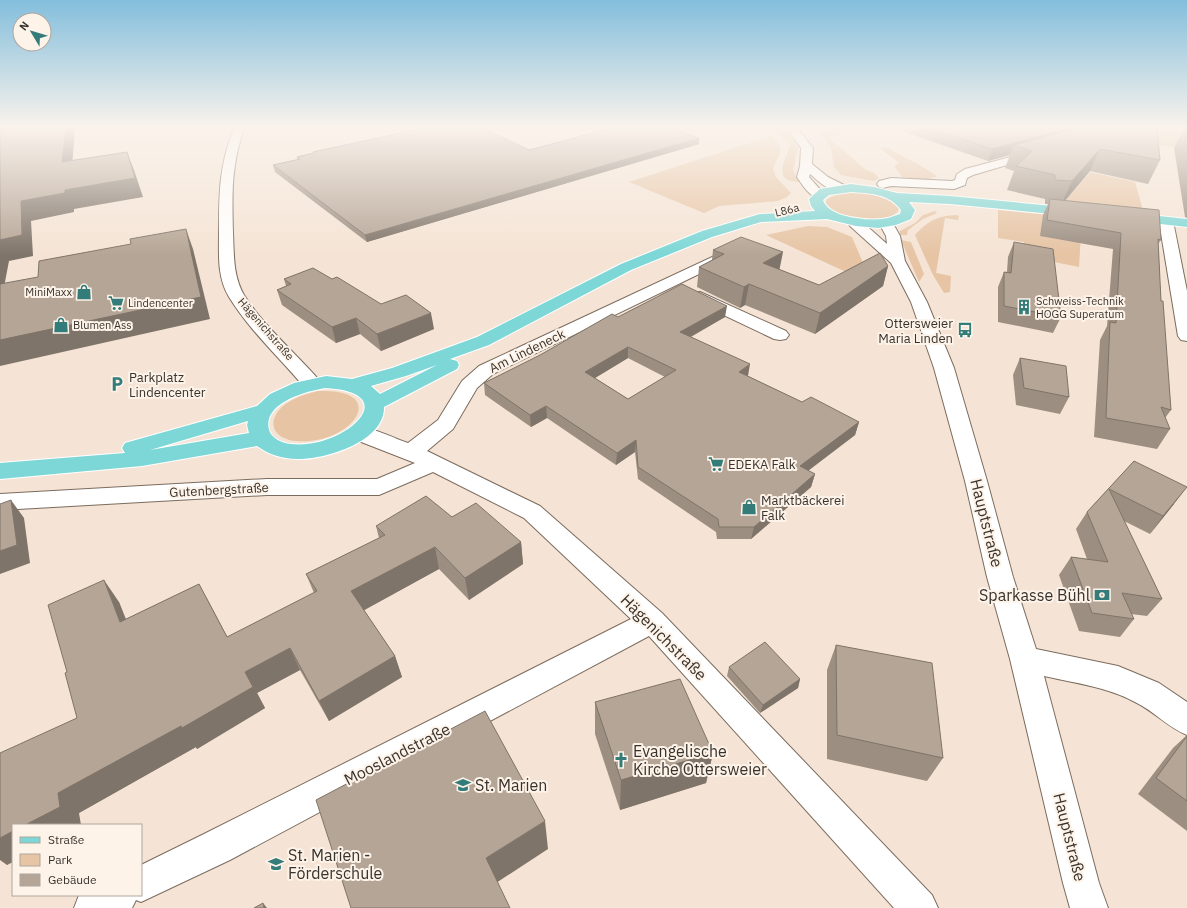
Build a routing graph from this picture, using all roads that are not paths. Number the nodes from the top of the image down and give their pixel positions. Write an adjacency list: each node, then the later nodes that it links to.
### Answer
1 (227, 170): 25 (street, Hägenichstraße)
2 (805, 170): 8 (street)
3 (812, 170): 6 (street)
4 (975, 170): 5 (street)
5 (883, 184)
6 (841, 188): 7 (main road, L86a); 8 (main road, L86a)
7 (895, 198): 9 (main road); 10 (main road)
8 (817, 199): 12 (main road); 14 (main road, L86a)
9 (974, 202): 10 (main road); 11 (main road)
10 (908, 210): 17 (main road)
11 (1091, 213)
12 (829, 215): 14 (main road); 16 (main road)
13 (1121, 216): 15 (main road)
14 (760, 218): 24 (main road)
15 (1166, 221): 18 (main road); 23 (street)
16 (855, 222): 17 (main road); 20 (street, Hauptstraße)
17 (886, 223): 20 (street, Hauptstraße)
18 (1187, 223)
19 (733, 252): 21 (street, Am Lindeneck)
20 (897, 261): 37 (street, Hauptstraße)
21 (670, 282): 22 (street); 31 (street, Am Lindeneck)
22 (780, 335)
23 (1187, 336)
24 (483, 341): 26 (main road); 27 (main road)
25 (312, 384): 26 (main road); 28 (main road)
26 (353, 385): 27 (main road)
27 (375, 404): 29 (main road)
28 (264, 410): 30 (main road); 33 (main road)
29 (359, 433): 30 (main road); 31 (street, Hägenichstraße)
30 (261, 438): 33 (main road)
31 (411, 452): 32 (street, Hägenichstraße)
32 (433, 463): 35 (street, Gutenbergstraße); 36 (street, Hägenichstraße)
33 (80, 464): 34 (main road)
34 (0, 471)
35 (0, 502)
36 (652, 621): 39 (street, Mooslandstraße); 42 (street, Hägenichstraße)
37 (1025, 659): 38 (street); 43 (street, Hauptstraße)
38 (1187, 720)
39 (142, 884)
40 (118, 896): 41 (street)
41 (93, 908)
42 (919, 908)
43 (1089, 908)

